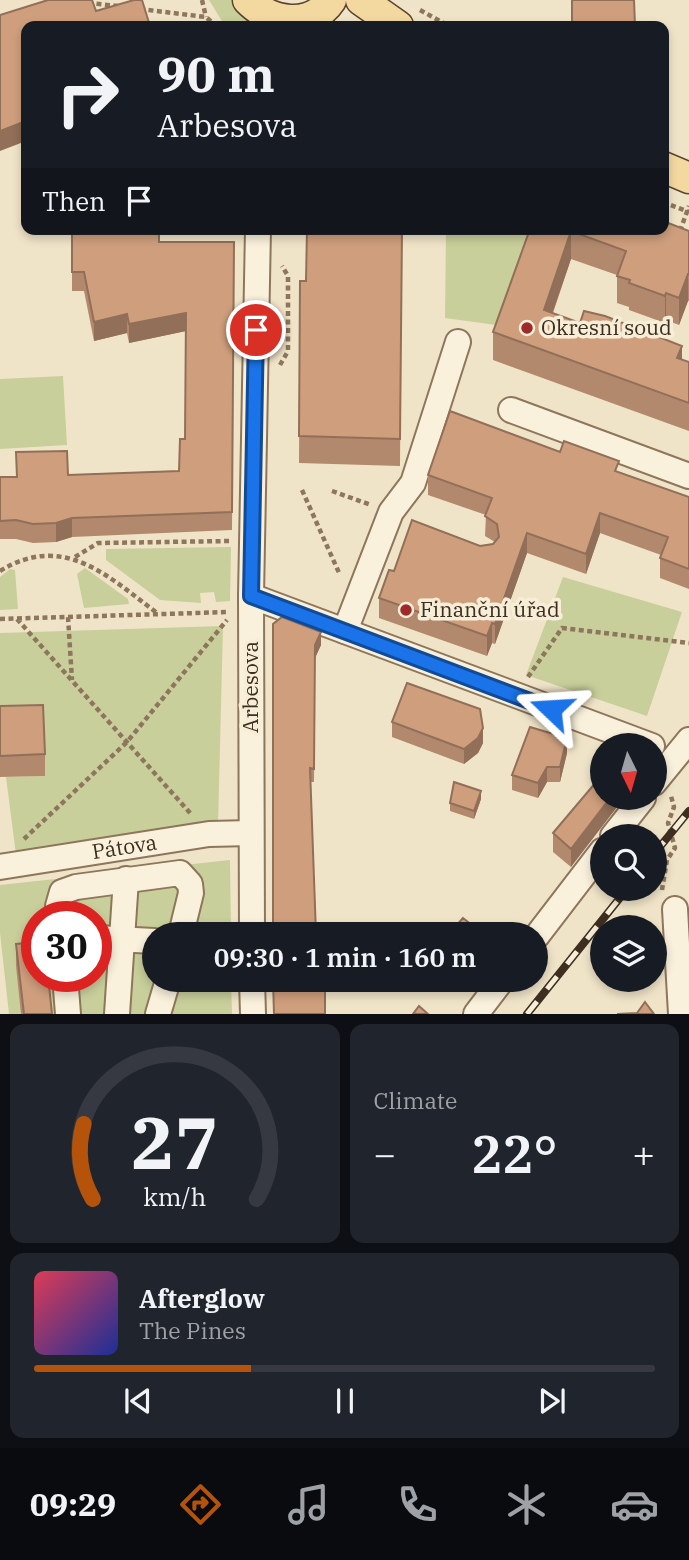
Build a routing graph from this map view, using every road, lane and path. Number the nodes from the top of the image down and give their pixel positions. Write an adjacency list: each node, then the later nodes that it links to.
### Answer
1 (202, 0): 7 (path)
2 (248, 0): 9 (main road)
3 (361, 0): 6 (main road)
4 (76, 7): 7 (path)
5 (323, 15): 10 (main road)
6 (406, 16): 11 (path)
7 (206, 17): 8 (path)
8 (210, 21)
9 (272, 21)
10 (284, 21)
11 (428, 21)
12 (669, 170): 13 (main road)
13 (689, 178)
14 (669, 204): 15 (path)
15 (688, 210): 16 (path)
16 (679, 234)
17 (258, 235): 28 (street, Arbesova)
18 (458, 342): 23 (street)
19 (511, 410): 20 (street)
20 (689, 476)
21 (302, 490): 29 (path)
22 (332, 491): 23 (path)
23 (391, 512): 24 (street); 29 (street)
24 (415, 522)
25 (234, 541): 26 (path)
26 (75, 557): 27 (path); 30 (path)
27 (0, 571)
28 (251, 596): 34 (street); 43 (street, Arbesova)
29 (354, 604): 34 (street)
30 (158, 614): 31 (path); 39 (path)
31 (68, 617): 32 (path); 36 (path)
32 (17, 619): 33 (path); 36 (path)
33 (0, 620)
34 (345, 631): 38 (street)
35 (689, 643): 37 (path)
36 (72, 681): 39 (path)
37 (525, 682)
38 (604, 733)
39 (127, 742): 44 (path); 45 (path)
40 (667, 768): 50 (path)
41 (634, 810): 42 (street)
42 (622, 824)
43 (251, 833): 44 (street, Pátova); 52 (street, Arbesova)
44 (209, 834): 46 (street, Pátova)
45 (20, 843)
46 (0, 867)
47 (590, 867): 53 (street)
48 (126, 879): 49 (street); 51 (street); 55 (street)
49 (59, 901)
50 (675, 909): 66 (street)
51 (184, 922)
52 (252, 922)
53 (548, 922)
54 (112, 939): 55 (street)
55 (123, 939): 56 (street); 62 (street)
56 (142, 940)
57 (66, 992): 61 (street)
58 (164, 992): 63 (street)
59 (252, 992): 64 (street)
60 (493, 992): 65 (street)
61 (68, 1014)
62 (117, 1014)
63 (158, 1014)
64 (253, 1014)
65 (476, 1014)
66 (681, 1014)

